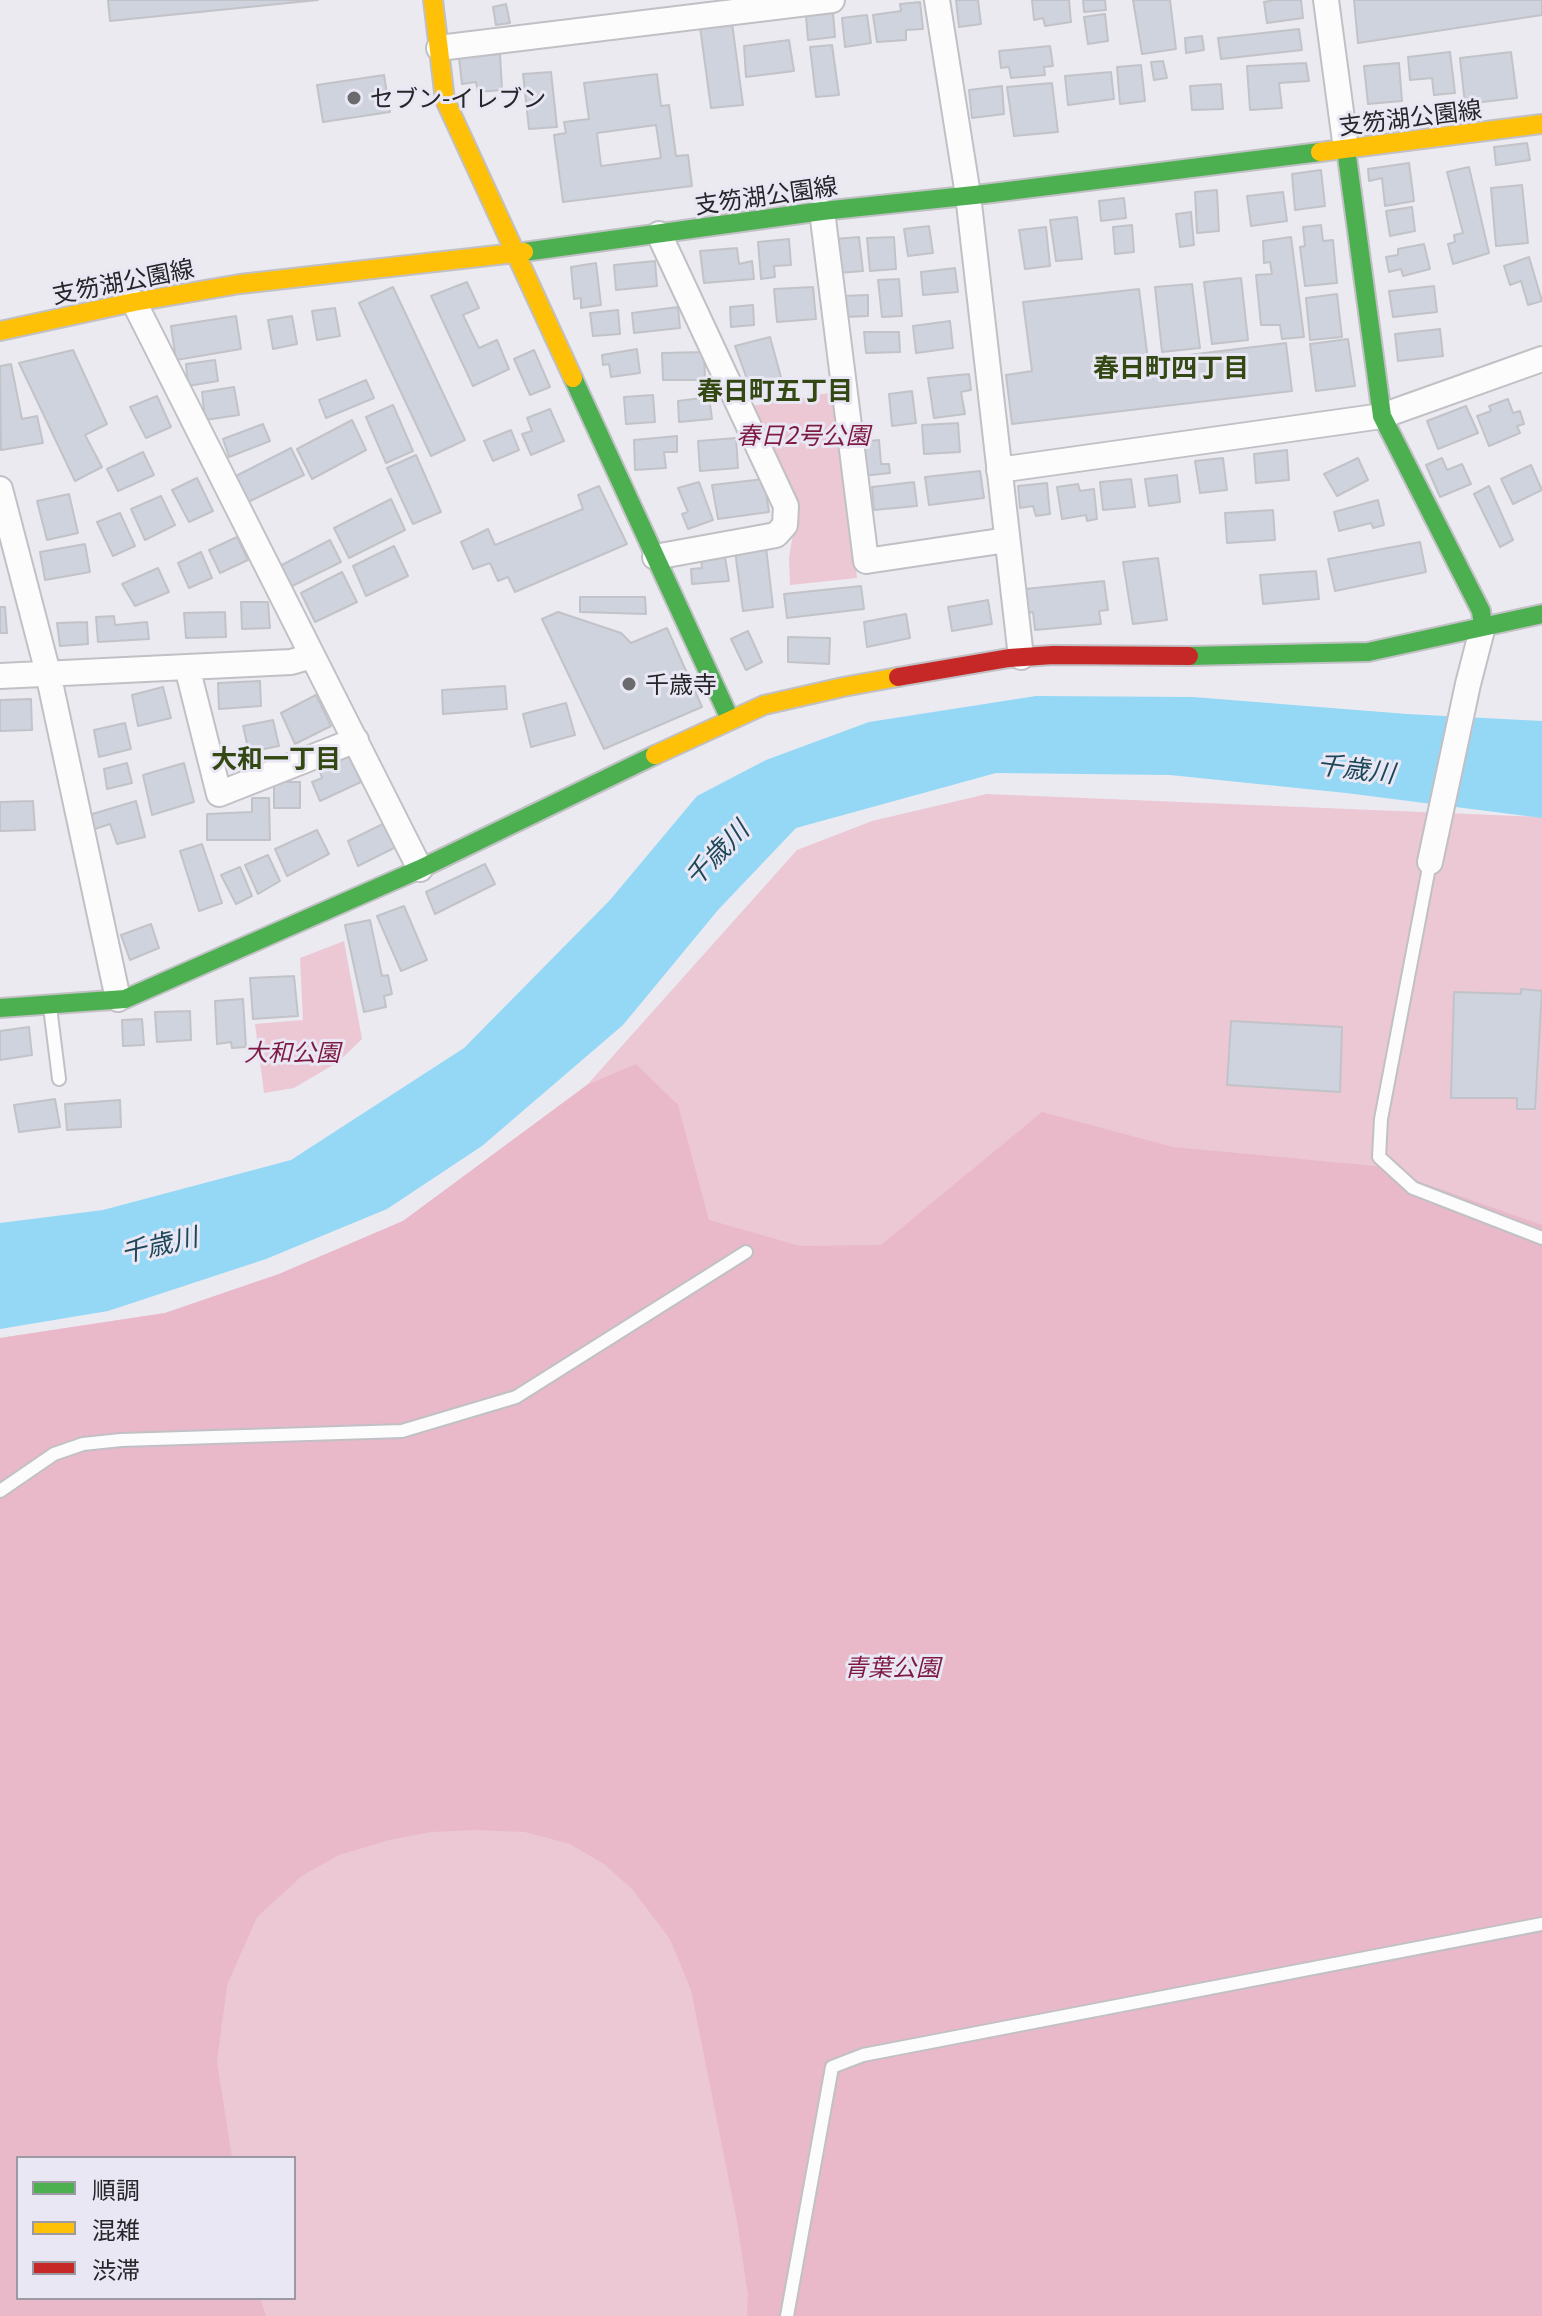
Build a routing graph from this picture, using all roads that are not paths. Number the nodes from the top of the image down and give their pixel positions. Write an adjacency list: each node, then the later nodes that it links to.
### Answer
1 (433, 0): 5 (street)
2 (832, 0): 5 (street)
3 (937, 0): 8 (street)
4 (1326, 0): 7 (street)
5 (439, 48): 11 (street)
6 (1542, 124): 7 (street, 支笏湖公園線)
7 (1346, 149): 8 (street, 支笏湖公園線); 15 (street)
8 (968, 195): 9 (street, 支笏湖公園線); 16 (street)
9 (822, 211): 10 (street, 支笏湖公園線); 18 (street)
10 (659, 234): 11 (street, 支笏湖公園線); 19 (street)
11 (514, 253): 12 (street, 支笏湖公園線); 19 (street)
12 (134, 302): 13 (street, 支笏湖公園線); 22 (street)
13 (0, 331)
14 (1542, 359): 15 (street)
15 (1382, 416): 16 (street); 21 (street)
16 (999, 470): 18 (street)
17 (0, 489): 25 (street)
18 (1007, 540): 23 (street)
19 (655, 557): 27 (street)
20 (1542, 614): 21 (street)
21 (1483, 626): 23 (street); 29 (street)
22 (312, 656): 24 (street); 28 (street)
23 (1021, 657): 27 (street)
24 (187, 667): 25 (street); 28 (street)
25 (48, 673): 26 (street); 31 (street)
26 (0, 676)
27 (730, 719): 30 (street)
28 (356, 740): 30 (street)
29 (1430, 862): 35 (lane)
30 (420, 869): 31 (street)
31 (118, 999): 32 (street)
32 (50, 1004): 33 (street); 34 (lane)
33 (0, 1008)
34 (59, 1079)
35 (1542, 1238)
36 (746, 1252): 37 (lane)
37 (0, 1491)
38 (1542, 1924): 39 (lane)
39 (787, 2316)

